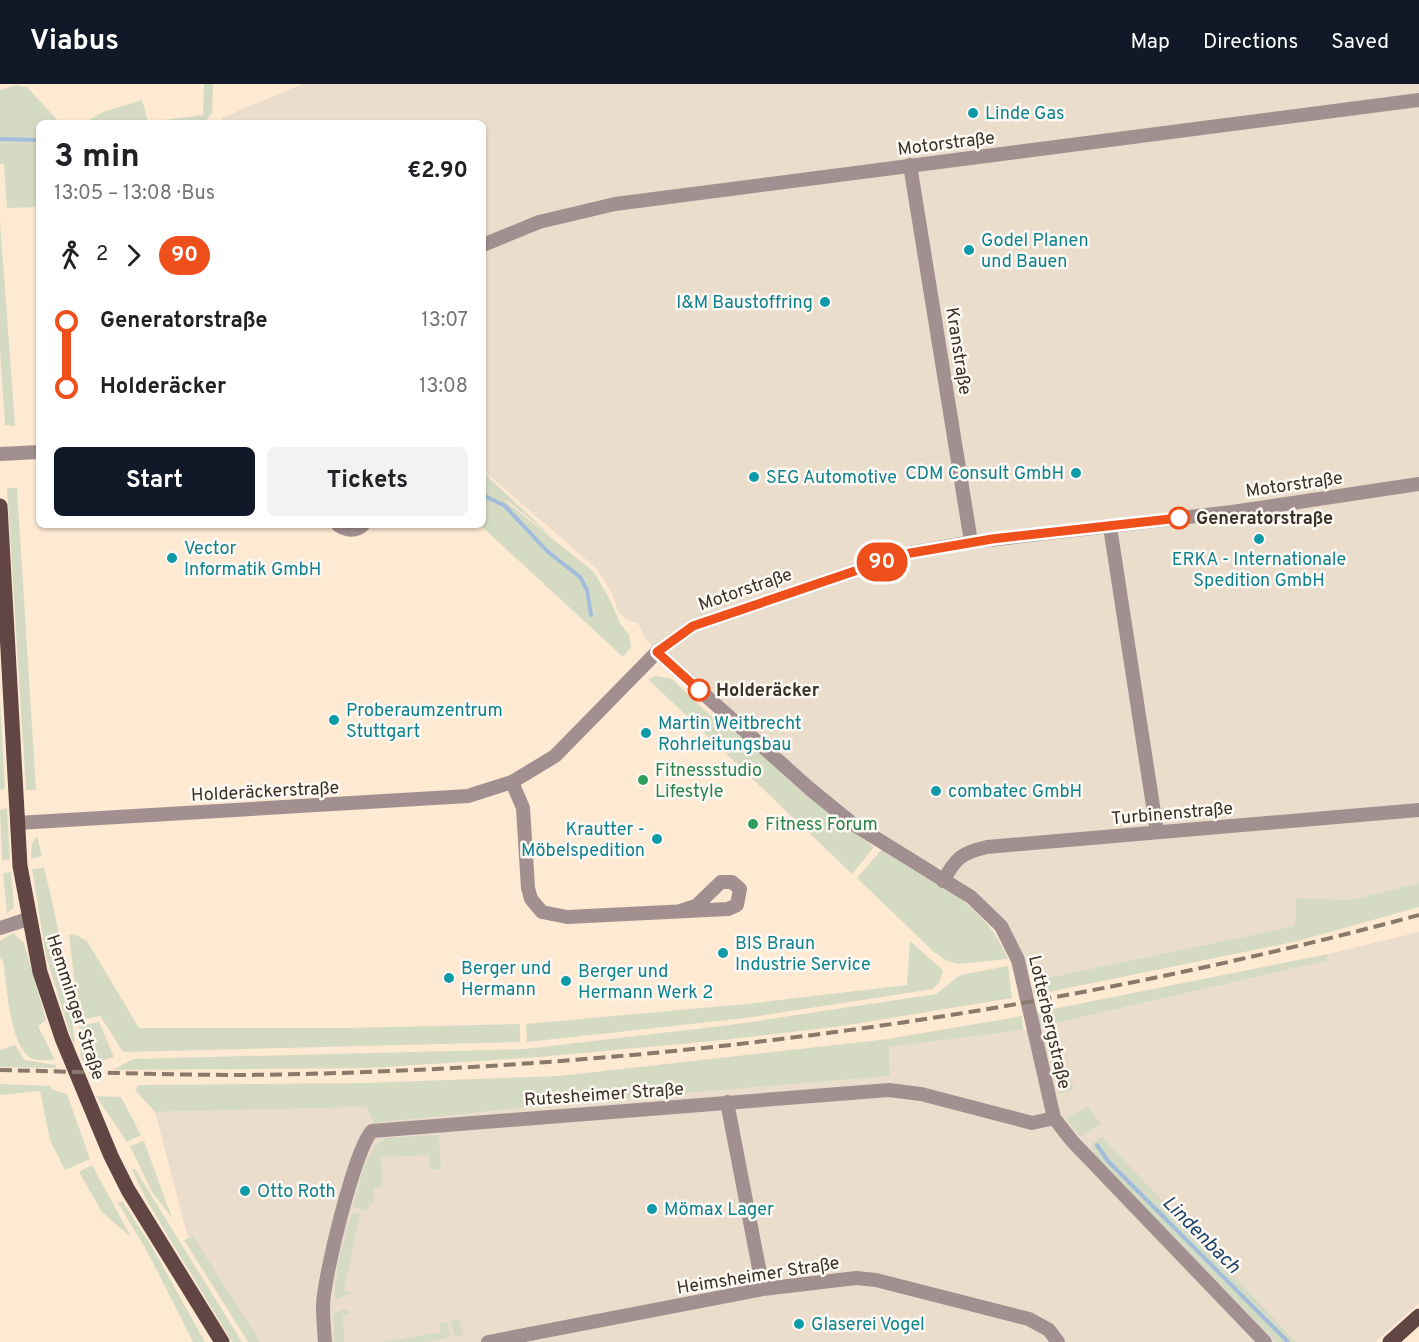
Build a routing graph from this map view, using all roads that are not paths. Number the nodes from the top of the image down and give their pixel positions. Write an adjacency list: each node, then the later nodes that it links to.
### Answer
1 (1419, 100): 2 (street, Motorstraße)
2 (910, 165): 3 (street, Motorstraße); 11 (street, Kranstraße)
3 (486, 244)
4 (36, 452): 5 (street)
5 (0, 454)
6 (1419, 484): 8 (street, Motorstraße)
7 (0, 506): 15 (main road, Hemminger Straße)
8 (1110, 527): 11 (street, Motorstraße); 16 (street)
9 (343, 528): 10 (street)
10 (358, 528)
11 (971, 542): 12 (street, Motorstraße)
12 (657, 652): 13 (street, Holderäckerstraße); 17 (street, Lotterbergstraße)
13 (512, 782): 15 (street, Holderäckerstraße); 18 (street)
14 (1419, 810): 16 (street, Turbinenstraße)
15 (17, 823): 19 (main road, Hemminger Straße)
16 (1158, 832): 17 (street, Turbinenstraße)
17 (944, 881): 22 (street, Lotterbergstraße)
18 (680, 911)
19 (28, 919): 20 (street); 25 (main road, Hemminger Straße)
20 (0, 928)
21 (727, 1102): 22 (street, Rutesheimer Straße); 23 (street); 26 (street, Rutesheimer Straße)
22 (1054, 1118): 29 (street, Lotterbergstraße)
23 (763, 1288): 27 (street, Heimsheimer Straße); 28 (street, Heimsheimer Straße)
24 (1417, 1322): 30 (main road)
25 (222, 1342)
26 (325, 1342)
27 (488, 1342)
28 (1058, 1342)
29 (1265, 1342)
30 (1390, 1342)

